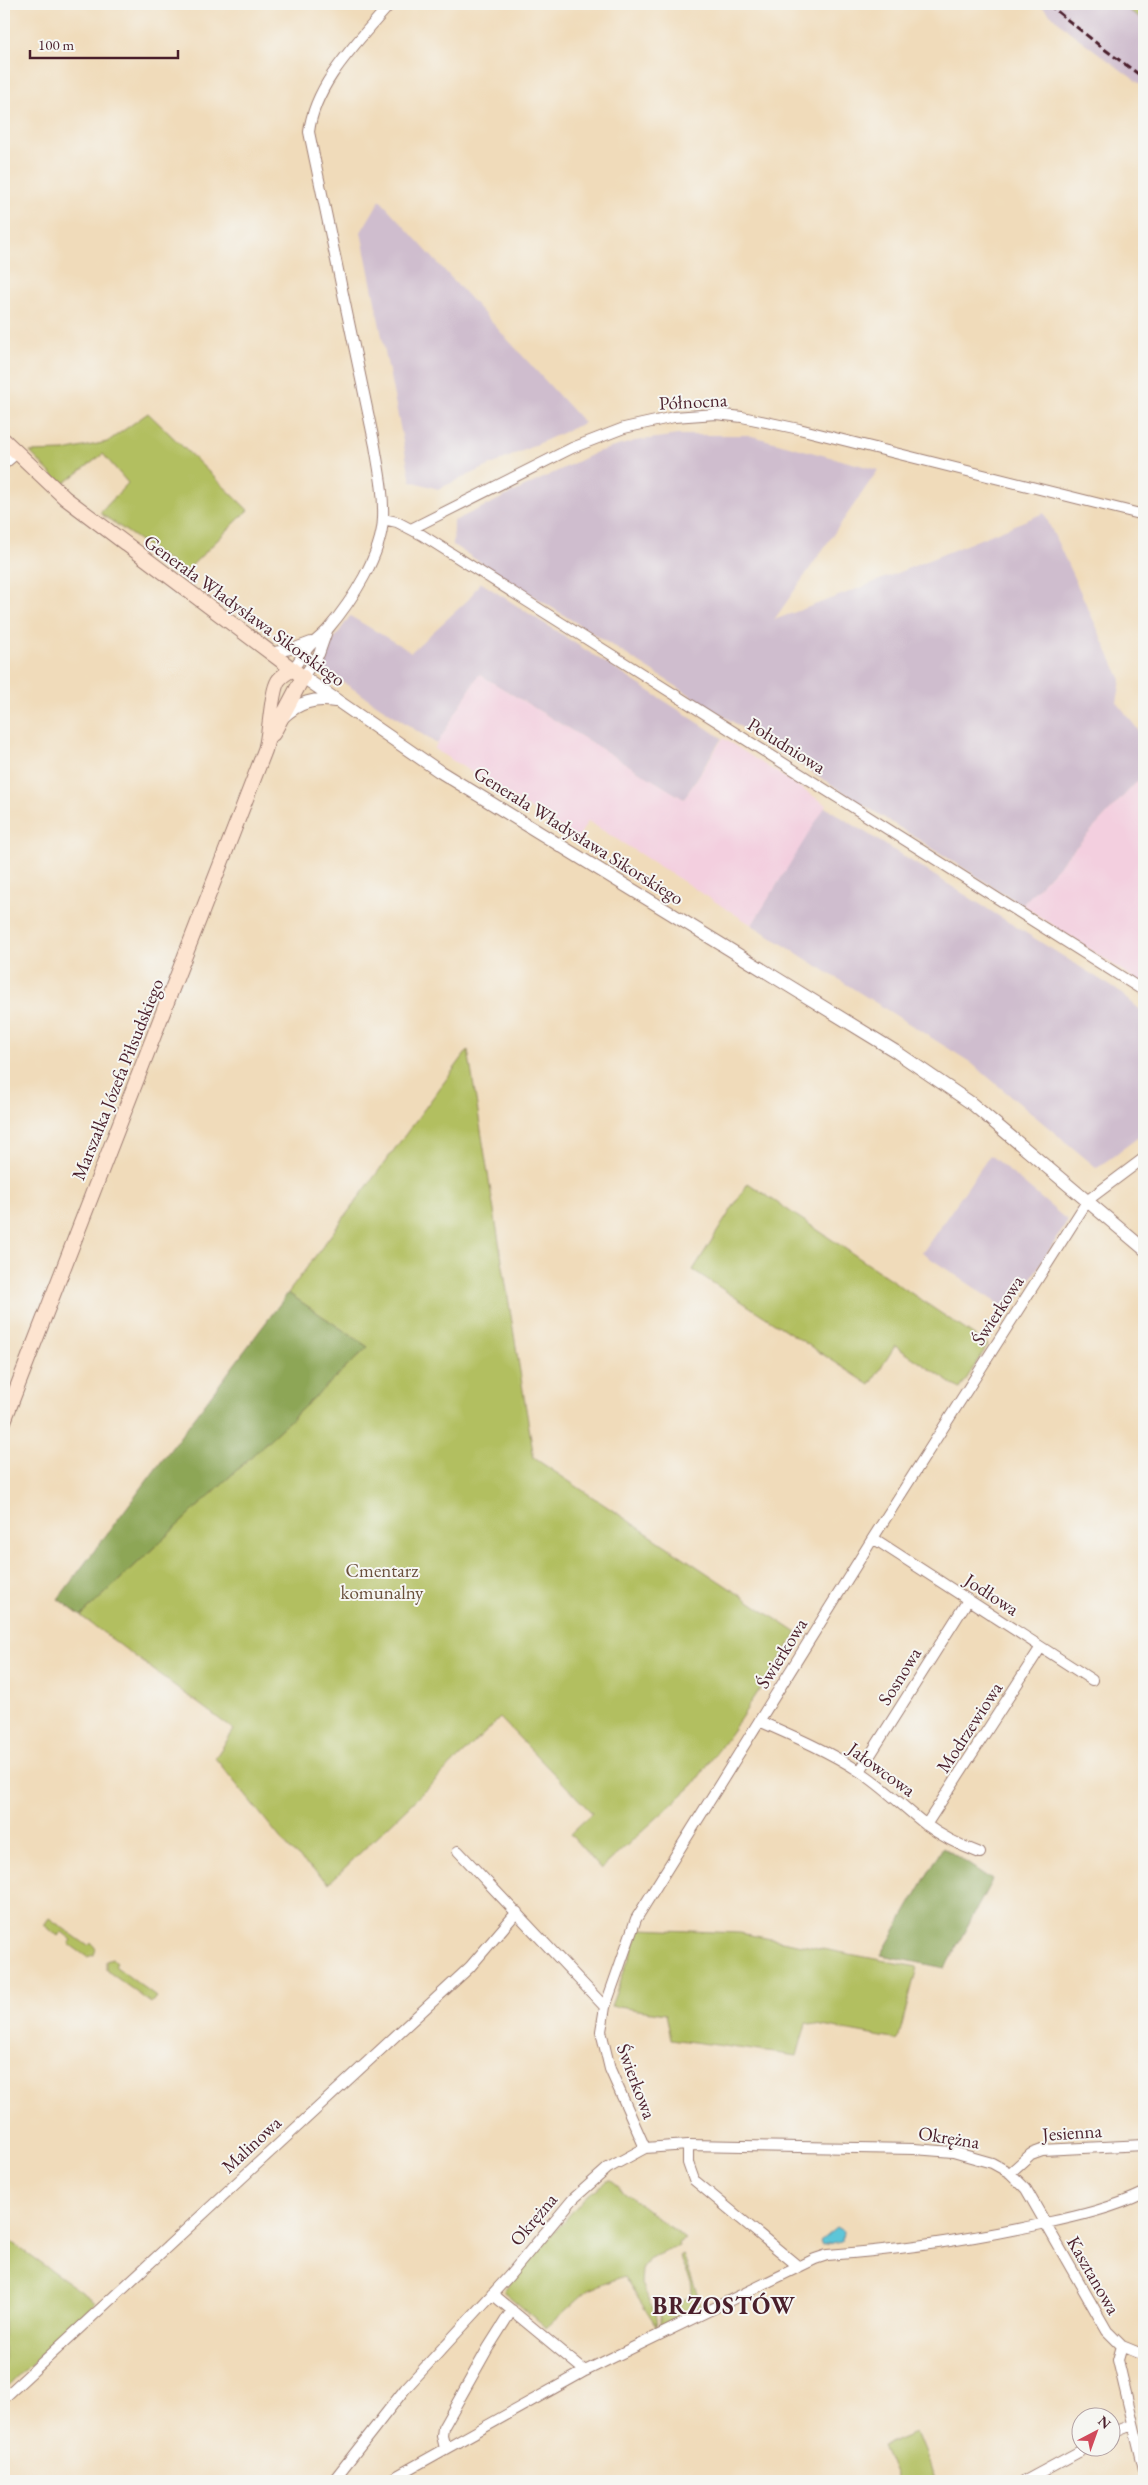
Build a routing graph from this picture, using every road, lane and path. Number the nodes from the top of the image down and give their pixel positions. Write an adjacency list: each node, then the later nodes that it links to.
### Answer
1 (390, 4): 6 (street)
2 (4, 440): 3 (main road, Generała Władysława Sikorskiego)
3 (17, 453): 4 (street); 10 (main road, Generała Władysława Sikorskiego)
4 (4, 464)
5 (1144, 515): 7 (street, Północna)
6 (383, 519): 7 (street); 8 (street)
7 (411, 529): 15 (street, Południowa)
8 (327, 630): 9 (street); 11 (street)
9 (316, 639): 10 (street); 11 (street)
10 (270, 653): 11 (main road, Generała Władysława Sikorskiego)
11 (298, 673): 12 (street, Generała Władysława Sikorskiego); 13 (main road, Marszałka Józefa Piłsudskiego); 14 (main road, Marszałka Józefa Piłsudskiego)
12 (336, 701): 13 (street); 17 (street, Generała Władysława Sikorskiego)
13 (281, 719): 14 (main road, Marszałka Józefa Piłsudskiego)
14 (265, 750): 19 (main road, Marszałka Józefa Piłsudskiego)
15 (1144, 991)
16 (1144, 1158): 17 (street)
17 (1088, 1200): 18 (street, Generała Władysława Sikorskiego); 20 (street, Świerkowa)
18 (1144, 1249)
19 (4, 1421)
20 (872, 1538): 21 (street, Jodłowa); 24 (street, Świerkowa)
21 (968, 1600): 22 (street, Jodłowa); 25 (street, Sosnowa)
22 (1041, 1647): 23 (street, Jodłowa); 26 (street, Modrzewiowa)
23 (1092, 1680)
24 (759, 1721): 25 (street, Jałowcowa); 30 (street, Świerkowa)
25 (860, 1771): 26 (street, Jałowcowa)
26 (926, 1825): 28 (street, Jałowcowa)
27 (458, 1851): 29 (street)
28 (980, 1852)
29 (517, 1912): 30 (street); 43 (street, Malinowa)
30 (605, 2007): 33 (street, Świerkowa)
31 (1144, 2144): 34 (street, Jesienna)
32 (688, 2145): 33 (street, Okrężna); 34 (street, Okrężna); 37 (street)
33 (645, 2148): 38 (street, Okrężna)
34 (1010, 2173): 36 (street, Okrężna)
35 (1144, 2193): 36 (street)
36 (1044, 2223): 37 (street); 40 (street, Kasztanowa)
37 (799, 2267): 42 (street)
38 (492, 2294): 39 (street); 49 (street, Okrężna)
39 (512, 2310): 42 (street); 46 (street)
40 (1122, 2346): 41 (street, Kasztanowa); 44 (street)
41 (1144, 2355)
42 (585, 2371): 46 (street)
43 (4, 2398)
44 (1132, 2425): 45 (street); 48 (street)
45 (1120, 2430)
46 (445, 2448): 50 (street)
47 (1070, 2457): 51 (street)
48 (1144, 2469)
49 (332, 2481)
50 (388, 2481)
51 (1025, 2481)

